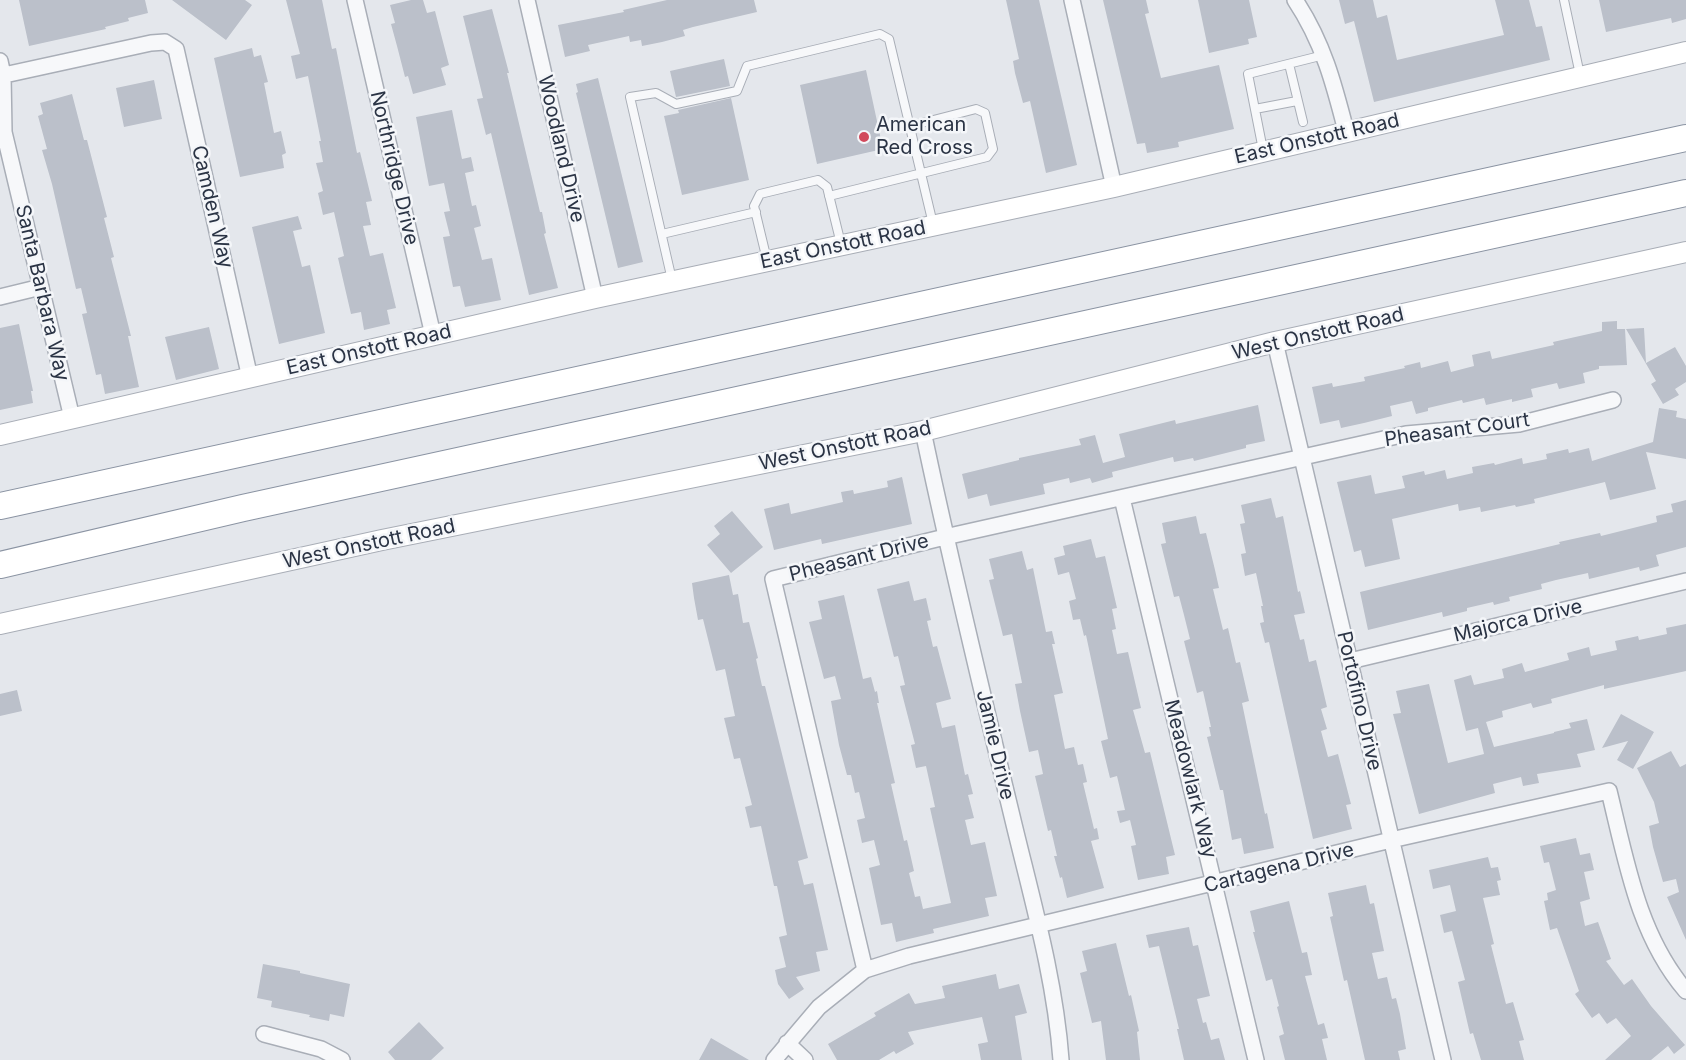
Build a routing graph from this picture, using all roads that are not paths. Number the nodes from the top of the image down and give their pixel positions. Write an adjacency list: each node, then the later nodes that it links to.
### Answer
1 (355, 0): 32 (street, Northridge Drive)
2 (527, 0): 31 (street, Woodland Drive)
3 (1072, 0): 19 (street)
4 (1295, 0): 7 (street)
5 (1564, 0): 10 (lane)
6 (1686, 52): 10 (street, East Onstott Road)
7 (1324, 55): 8 (lane); 15 (street)
8 (1288, 64): 11 (lane); 12 (lane)
9 (1, 71): 29 (street, Santa Barbara Way); 34 (street, Camden Way)
10 (1581, 77): 15 (street, East Onstott Road)
11 (1298, 101): 12 (lane); 13 (lane)
12 (1255, 109): 17 (lane)
13 (1303, 122)
14 (910, 126): 18 (lane); 18 (lane); 24 (lane)
15 (1346, 132): 17 (street, East Onstott Road)
16 (1686, 138): 41 (highway)
17 (1263, 151): 19 (street, East Onstott Road)
18 (921, 174): 21 (lane); 23 (lane)
19 (1114, 187): 23 (street, East Onstott Road)
20 (1686, 193): 43 (highway)
21 (829, 196): 22 (lane); 25 (lane)
22 (756, 212): 24 (lane); 27 (lane)
23 (933, 226): 25 (street, East Onstott Road)
24 (662, 234): 28 (lane)
25 (841, 246): 27 (street, East Onstott Road)
26 (1686, 252): 33 (street, West Onstott Road)
27 (768, 261): 28 (street, East Onstott Road)
28 (673, 282): 31 (street, East Onstott Road)
29 (41, 287): 30 (street); 36 (street, Santa Barbara Way)
30 (0, 297)
31 (595, 298): 32 (street, East Onstott Road)
32 (433, 335): 34 (street, East Onstott Road)
33 (1275, 342): 37 (street, West Onstott Road); 39 (street, Portofino Drive)
34 (250, 378): 36 (street, East Onstott Road)
35 (1613, 400): 39 (street, Pheasant Court)
36 (72, 418): 38 (street, East Onstott Road)
37 (923, 431): 42 (street, Jamie Drive); 45 (street, West Onstott Road)
38 (0, 435)
39 (1302, 459): 40 (street, Pheasant Drive); 46 (street, Portofino Drive)
40 (1122, 498): 42 (street, Pheasant Drive); 48 (street, Meadowlark Way)
41 (0, 507)
42 (945, 537): 49 (street, Jamie Drive); 50 (street, Pheasant Drive)
43 (0, 564)
44 (1686, 581): 46 (street, Majorca Drive)
45 (0, 624)
46 (1350, 661): 47 (street, Portofino Drive)
47 (1391, 840): 48 (street, Cartagena Drive); 51 (street, Cartagena Drive); 59 (street, Portofino Drive)
48 (1215, 884): 49 (street, Cartagena Drive); 58 (street, Meadowlark Way)
49 (1038, 925): 50 (street, Cartagena Drive); 57 (street, Jamie Drive)
50 (865, 970): 53 (street, Cartagena Drive)
51 (1686, 991)
52 (264, 1034): 54 (street)
53 (787, 1043): 55 (street, Cartagena Drive); 56 (street)
54 (342, 1060)
55 (774, 1060)
56 (805, 1060)
57 (1061, 1060)
58 (1256, 1060)
59 (1443, 1060)

